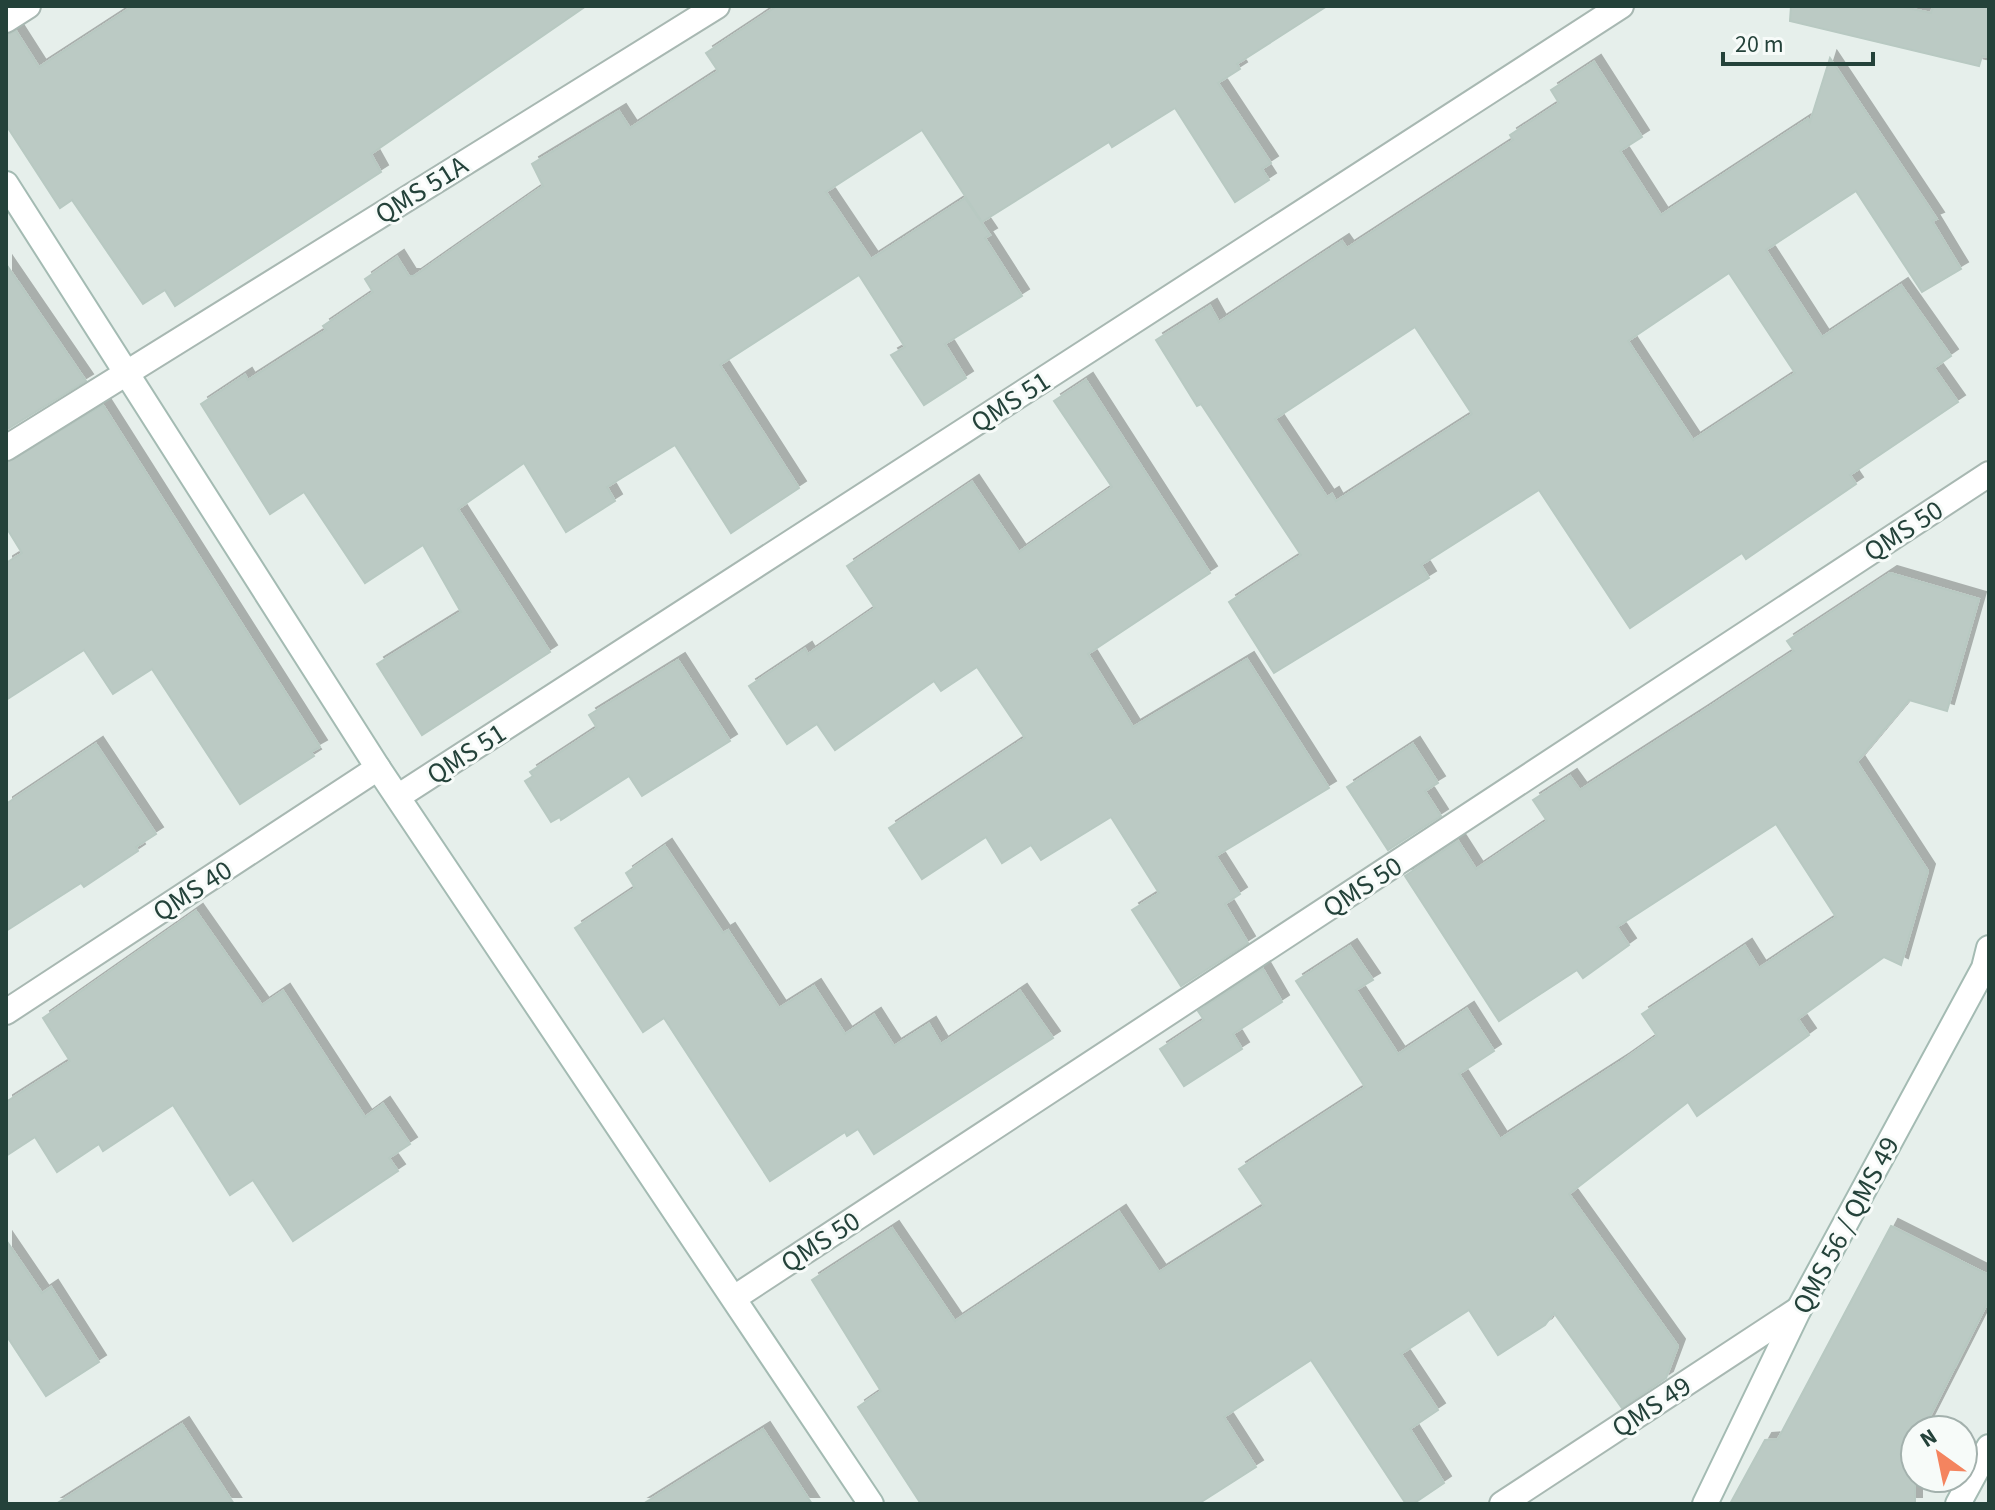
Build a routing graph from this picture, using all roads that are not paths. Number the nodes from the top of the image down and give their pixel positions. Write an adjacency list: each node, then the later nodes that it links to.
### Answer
1 (28, 6): 4 (street)
2 (717, 6): 6 (street, QMS 51A)
3 (1621, 6): 10 (street, QMS 51)
4 (6, 20)
5 (6, 184): 6 (street)
6 (126, 372): 7 (street, QMS 51A); 9 (street)
7 (6, 448)
8 (1989, 474): 13 (street, QMS 50)
9 (378, 768): 10 (street); 12 (street, QMS 40)
10 (399, 796): 13 (street)
11 (1989, 948): 14 (street, QMS 56 / QMS 49)
12 (6, 1012)
13 (734, 1298): 16 (street)
14 (1799, 1309): 17 (street, QMS 49); 18 (street, QMS 56 / QMS 49)
15 (1989, 1447): 19 (street)
16 (871, 1504)
17 (1502, 1504)
18 (1705, 1504)
19 (1958, 1504)

